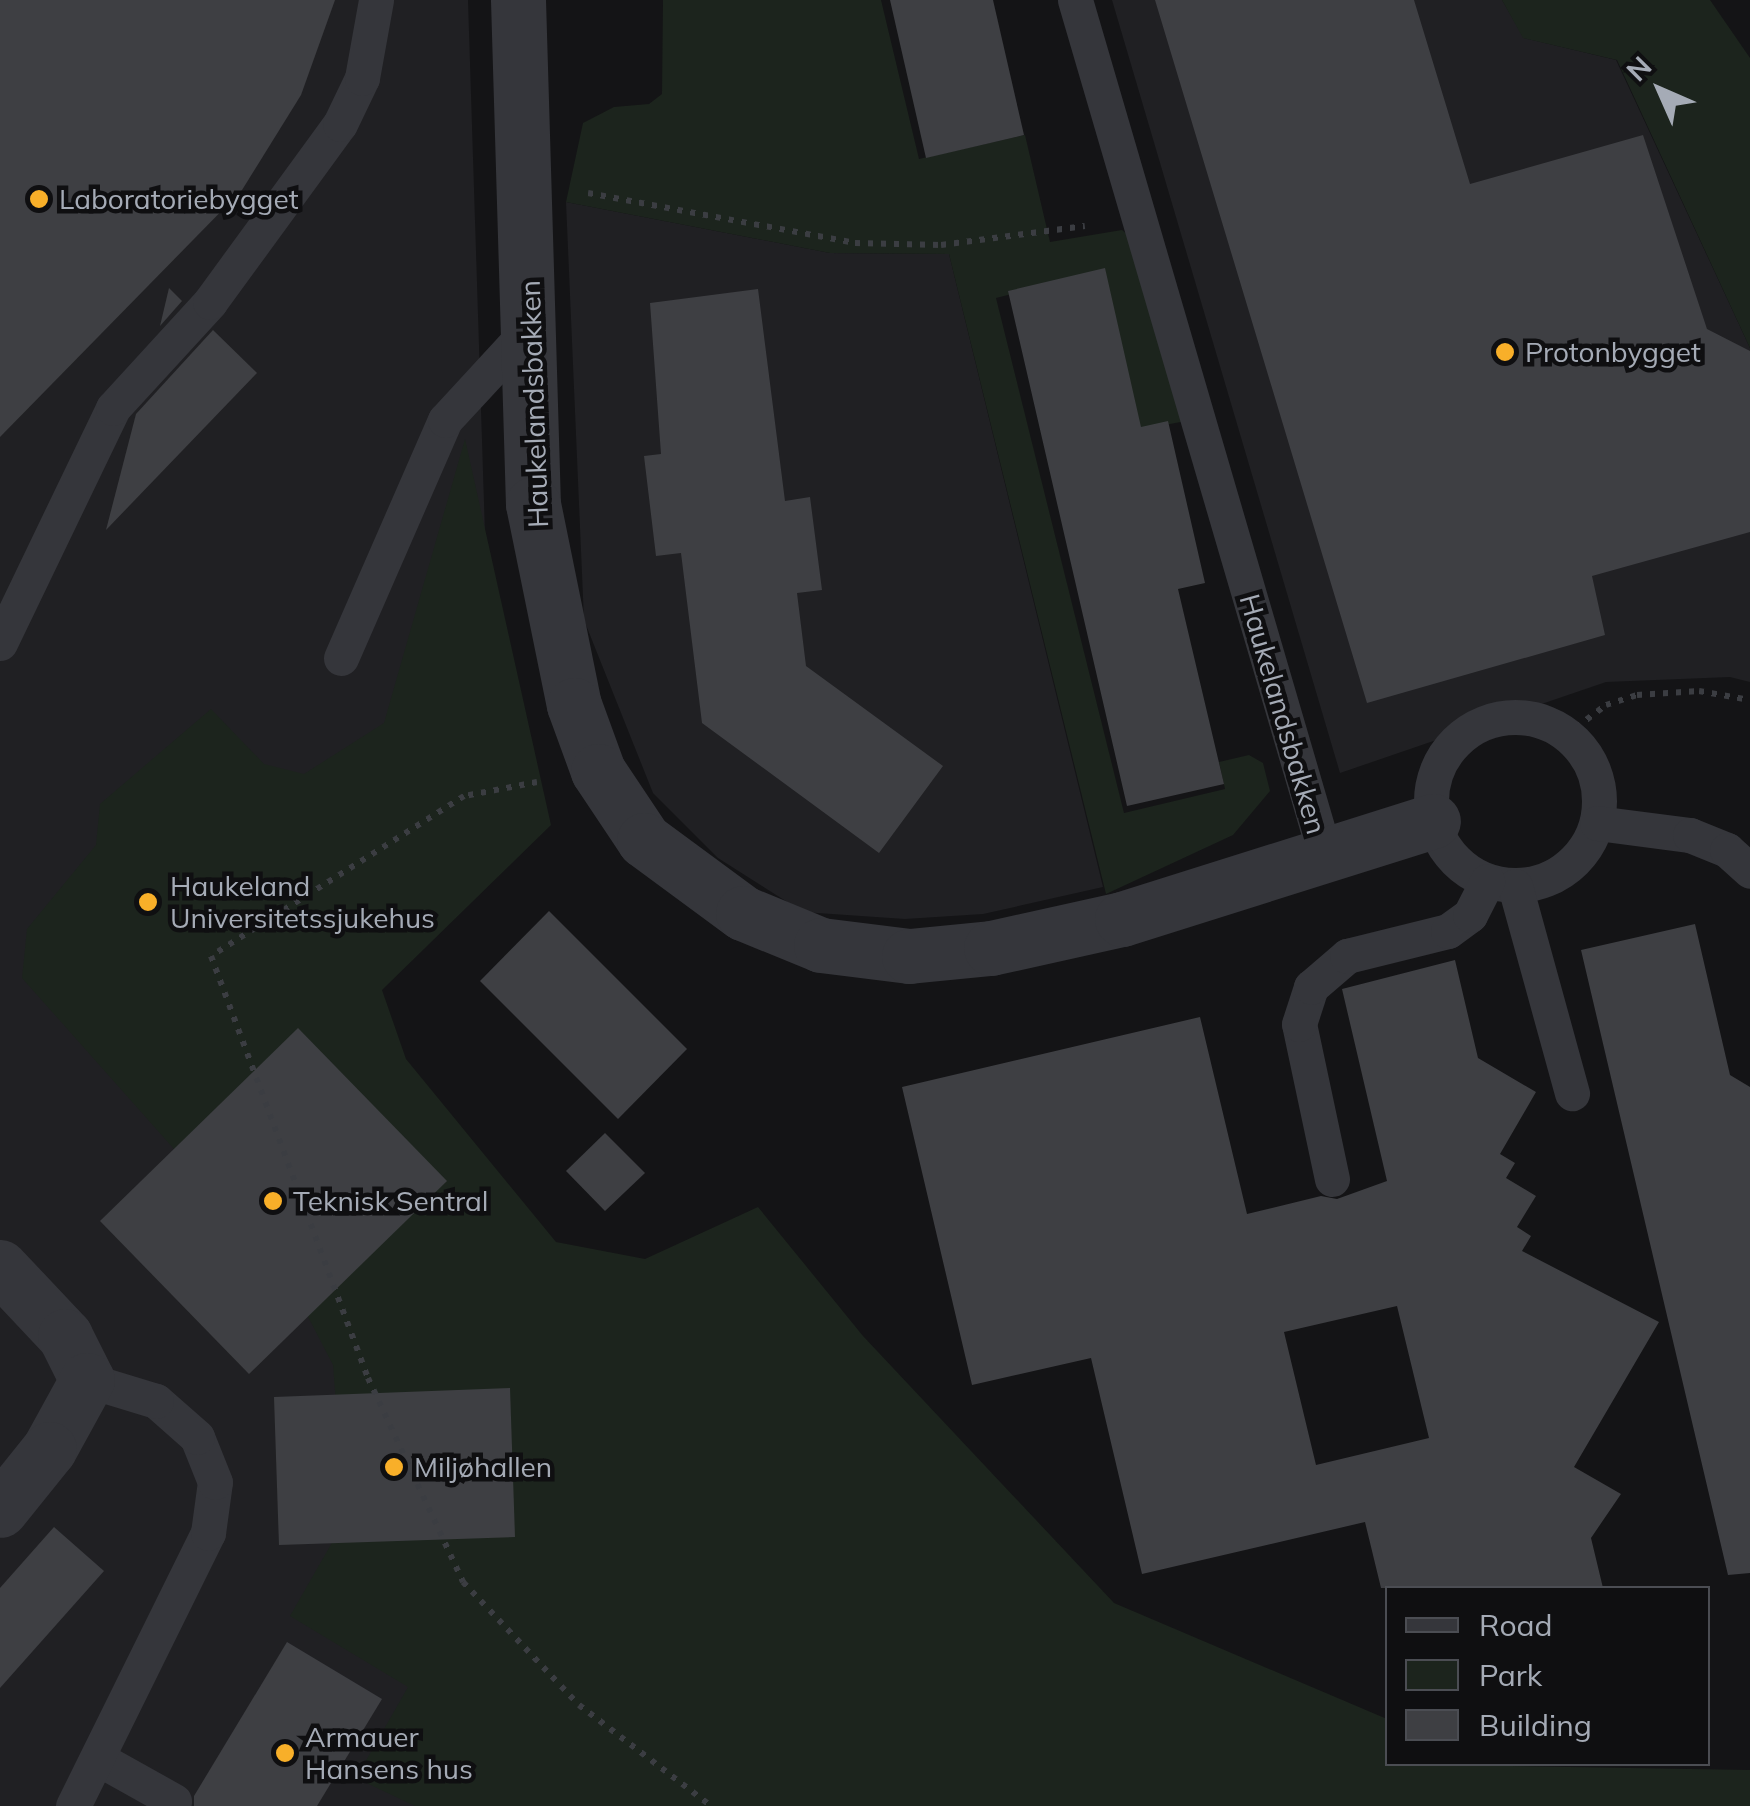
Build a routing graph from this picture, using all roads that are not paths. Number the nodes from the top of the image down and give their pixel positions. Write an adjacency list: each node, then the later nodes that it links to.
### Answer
1 (376, 0): 5 (lane)
2 (518, 0): 4 (street, Haukelandsbakken)
3 (1074, 0): 9 (lane, Haukelandsbakken)
4 (529, 330): 6 (lane); 9 (street, Haukelandsbakken)
5 (0, 643)
6 (341, 658)
7 (1433, 821): 8 (lane); 9 (street, Haukelandsbakken); 11 (lane)
8 (1597, 823): 10 (lane); 11 (lane)
9 (1324, 851)
10 (1750, 871)
11 (1501, 883): 12 (lane); 13 (lane)
12 (1572, 1093)
13 (1332, 1179)
14 (0, 1267): 15 (street)
15 (87, 1380): 16 (street); 17 (lane)
16 (0, 1510)
17 (99, 1759): 18 (lane); 19 (lane)
18 (174, 1802)
19 (73, 1806)

